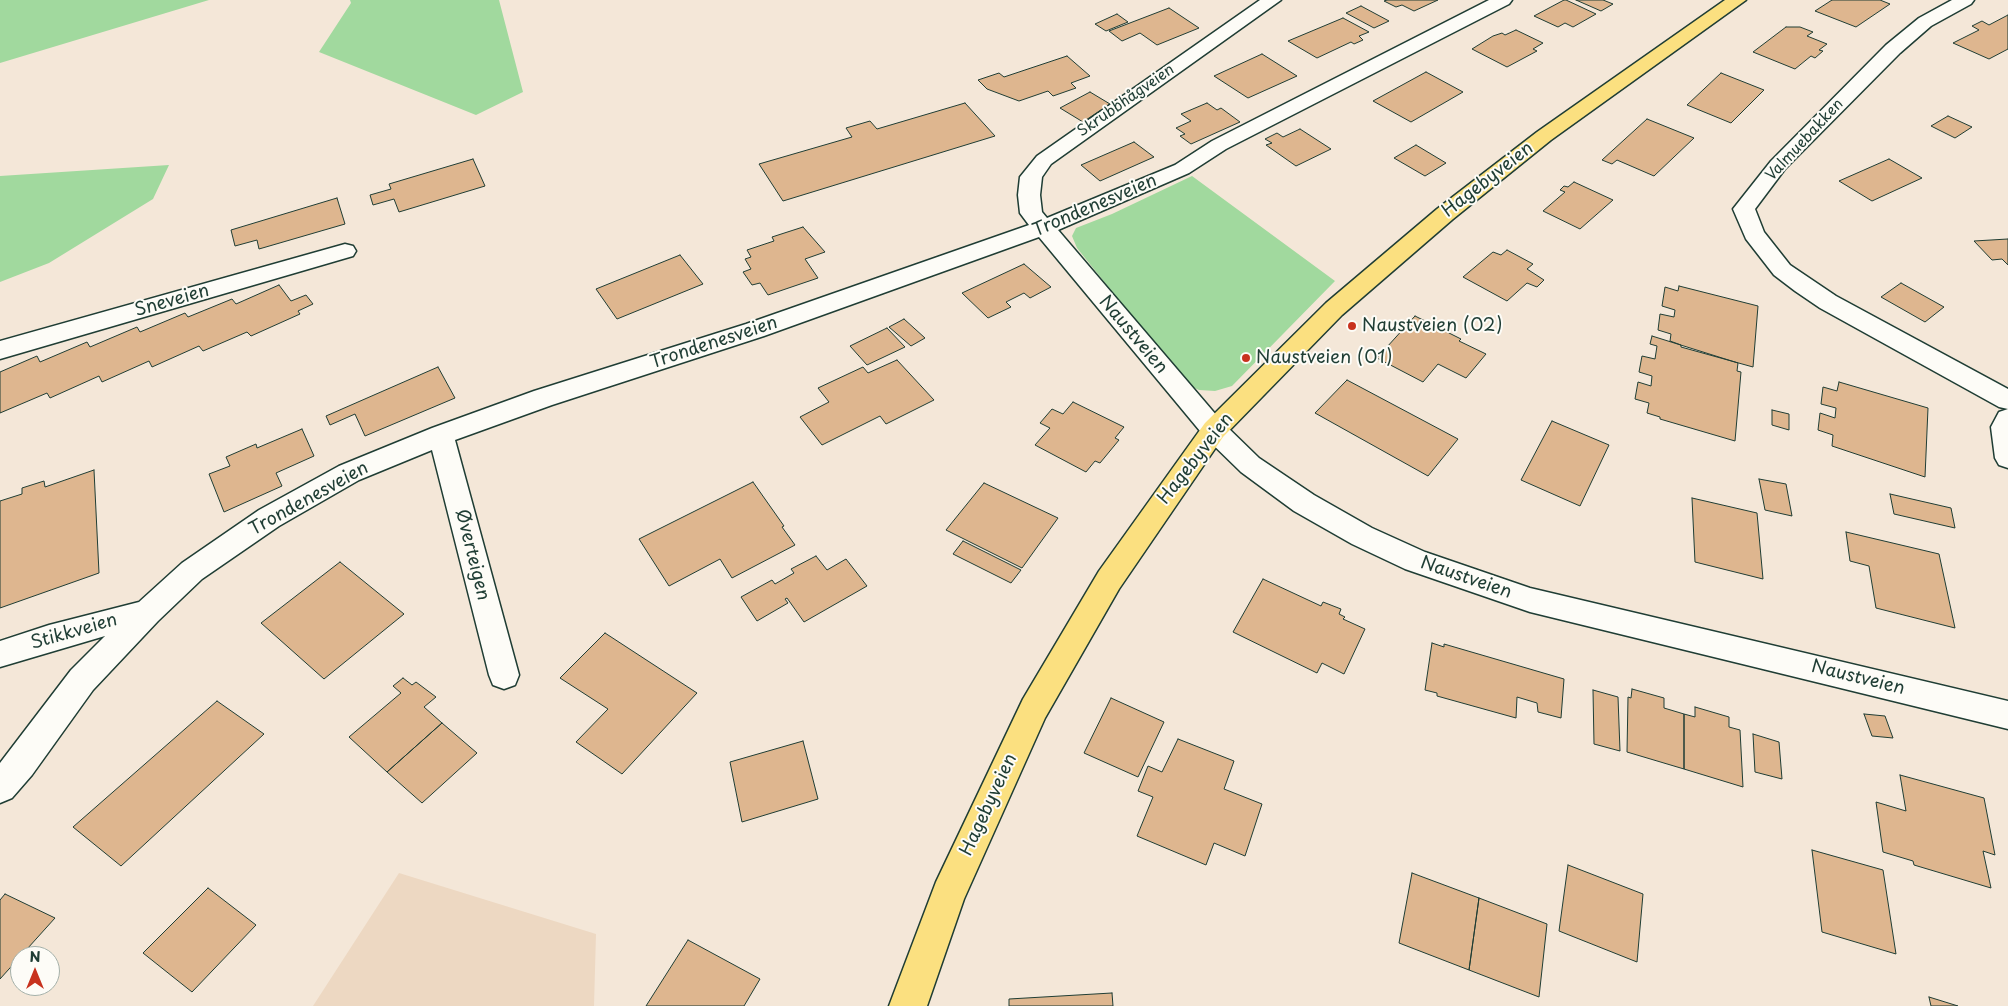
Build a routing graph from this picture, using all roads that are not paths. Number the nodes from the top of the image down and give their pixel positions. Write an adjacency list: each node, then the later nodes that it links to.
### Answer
1 (1272, 0): 5 (street, Skrubbhågveien)
2 (1502, 0): 5 (street, Trondenesveien)
3 (1737, 0): 10 (main road, Hagebyveien)
4 (1965, 0): 8 (street, Valmuebakken)
5 (1044, 228): 10 (street, Naustveien); 11 (street, Trondenesveien)
6 (345, 251): 7 (street, Sneveien)
7 (0, 350)
8 (2008, 400)
9 (2008, 419): 12 (street)
10 (1214, 430): 16 (street, Naustveien); 18 (main road, Hagebyveien)
11 (441, 435): 13 (street, Trondenesveien); 15 (street, Øverteigen)
12 (2008, 458)
13 (148, 612): 14 (street, Stikkveien); 17 (street, Trondenesveien)
14 (0, 654)
15 (504, 675)
16 (2008, 715)
17 (0, 787)
18 (908, 1006)

